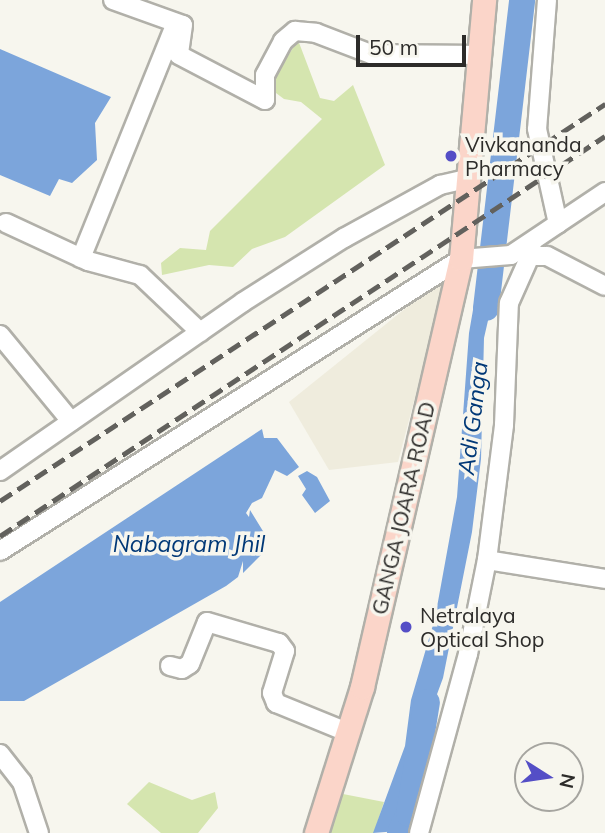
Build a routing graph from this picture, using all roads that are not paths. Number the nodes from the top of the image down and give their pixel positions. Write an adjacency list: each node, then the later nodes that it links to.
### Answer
1 (113, 0): 4 (street)
2 (484, 0): 5 (main road, GANGA JOARA ROAD)
3 (547, 0): 9 (street)
4 (176, 23): 5 (street); 11 (street)
5 (477, 55): 6 (main road, GANGA JOARA ROAD)
6 (466, 179): 12 (main road, GANGA JOARA ROAD); 14 (street)
7 (605, 192): 9 (street)
8 (6, 223): 11 (street)
9 (558, 224): 10 (street)
10 (531, 249): 12 (street); 13 (street); 19 (street)
11 (81, 258): 14 (street)
12 (461, 259): 18 (street); 22 (main road, GANGA JOARA ROAD)
13 (605, 286)
14 (200, 332): 16 (street)
15 (0, 335): 16 (street)
16 (71, 421): 17 (street)
17 (0, 471)
18 (0, 551)
19 (488, 560): 20 (street); 26 (street)
20 (605, 579)
21 (170, 666): 22 (street)
22 (347, 732): 25 (main road, GANGA JOARA ROAD)
23 (0, 754): 24 (street)
24 (39, 833)
25 (316, 833)
26 (419, 833)

